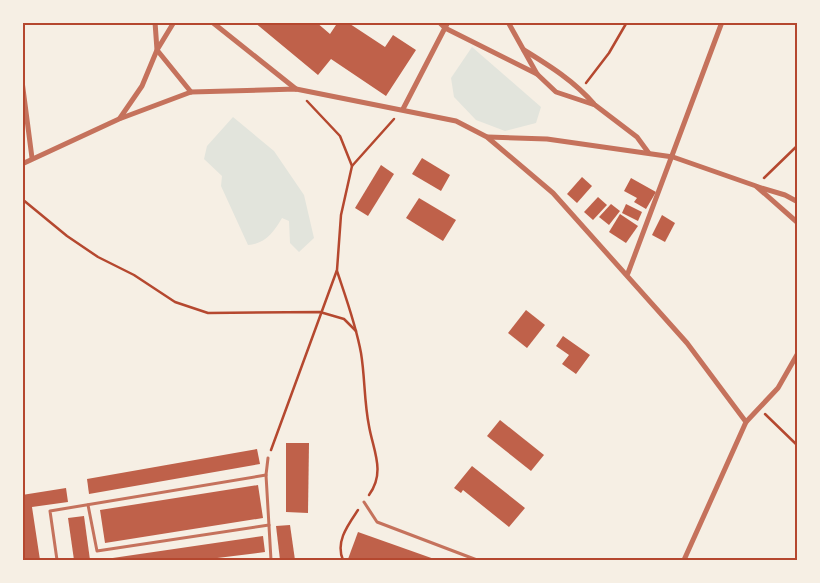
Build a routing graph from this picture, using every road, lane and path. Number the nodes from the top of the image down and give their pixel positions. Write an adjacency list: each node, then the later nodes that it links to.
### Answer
1 (155, 22): 10 (street)
2 (174, 22): 10 (street)
3 (212, 22): 14 (street)
4 (439, 22): 9 (street)
5 (448, 22): 9 (street)
6 (508, 22): 11 (street)
7 (627, 22): 15 (path)
8 (722, 22): 23 (street)
9 (445, 28): 12 (street); 18 (street)
10 (157, 50): 16 (street); 19 (street)
11 (524, 50): 12 (street); 15 (street)
12 (537, 74): 17 (street)
13 (22, 81): 24 (street)
14 (296, 89): 16 (street); 18 (street); 26 (path)
15 (581, 89): 17 (street)
16 (191, 92): 19 (street)
17 (595, 105): 22 (street)
18 (403, 109): 20 (street); 26 (path)
19 (119, 119): 24 (street)
20 (487, 137): 22 (street); 32 (street)
21 (798, 145): 27 (path)
22 (648, 152): 23 (street)
23 (673, 157): 27 (street); 32 (street)
24 (32, 158): 25 (street)
25 (22, 164)
26 (352, 166): 31 (path)
27 (756, 186): 29 (street); 30 (street)
28 (22, 199): 33 (path)
29 (798, 202)
30 (798, 223)
31 (337, 270): 33 (path); 34 (path)
32 (628, 274): 37 (street)
33 (320, 312): 34 (path); 39 (path)
34 (356, 331): 41 (path)
35 (798, 353): 36 (street)
36 (760, 408): 37 (street); 38 (path)
37 (746, 422): 48 (street)
38 (798, 446)
39 (268, 458): 40 (lane)
40 (266, 475): 42 (lane); 43 (lane)
41 (364, 502): 46 (path); 47 (lane)
42 (88, 505): 43 (lane); 44 (lane)
43 (269, 525): 45 (lane)
44 (57, 560)
45 (271, 560)
46 (343, 560)
47 (477, 560)
48 (684, 560)

